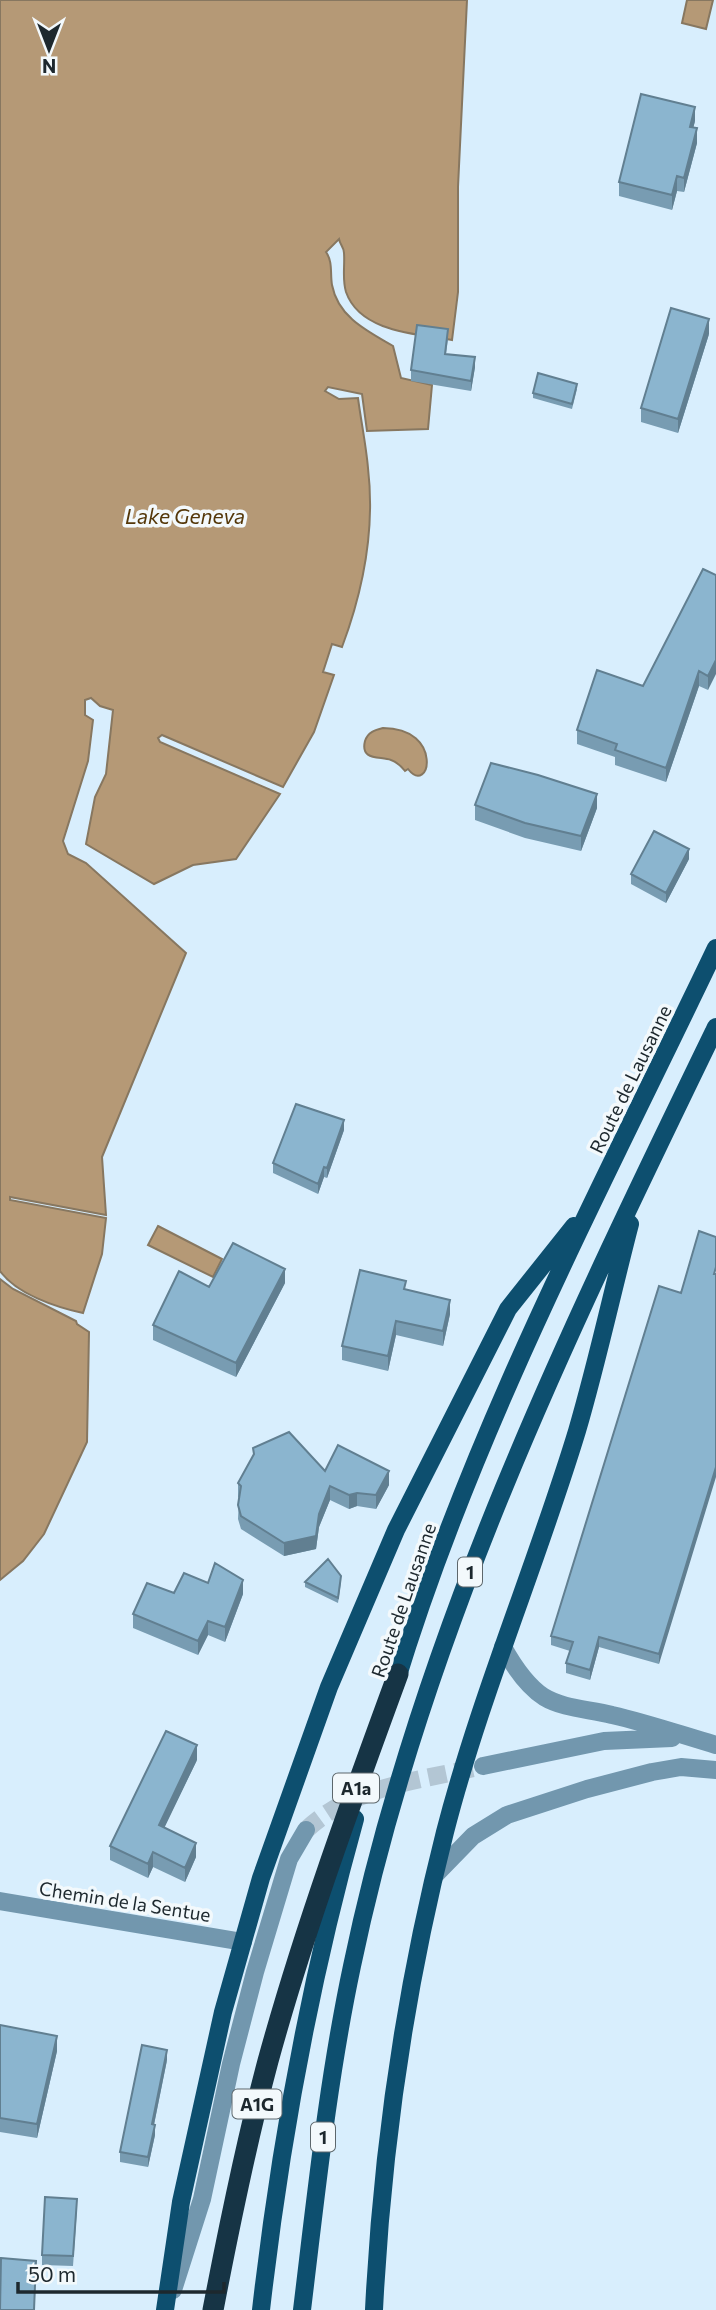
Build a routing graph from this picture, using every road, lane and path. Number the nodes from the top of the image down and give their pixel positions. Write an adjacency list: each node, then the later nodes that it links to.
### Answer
1 (716, 947): 4 (main road, Route de Lausanne / 1)
2 (716, 1027): 3 (main road, 1)
3 (636, 1197): 5 (main road); 20 (main road, 1)
4 (593, 1202): 6 (main road, Route de Lausanne / 1); 16 (main road)
5 (503, 1647): 8 (street); 13 (main road)
6 (398, 1674): 15 (highway, A1a); 19 (main road, Route de Lausanne / 1)
7 (716, 1726): 9 (street)
8 (689, 1738): 9 (street); 10 (street)
9 (713, 1744)
10 (483, 1766)
11 (716, 1770): 13 (street)
12 (306, 1830): 17 (street)
13 (436, 1874): 21 (main road)
14 (0, 1901): 16 (street, Chemin de la Sentue)
15 (318, 1902): 18 (highway, A1G)
16 (243, 1942): 17 (main road)
17 (166, 2310)
18 (213, 2310)
19 (261, 2310)
20 (302, 2310)
21 (374, 2310)

